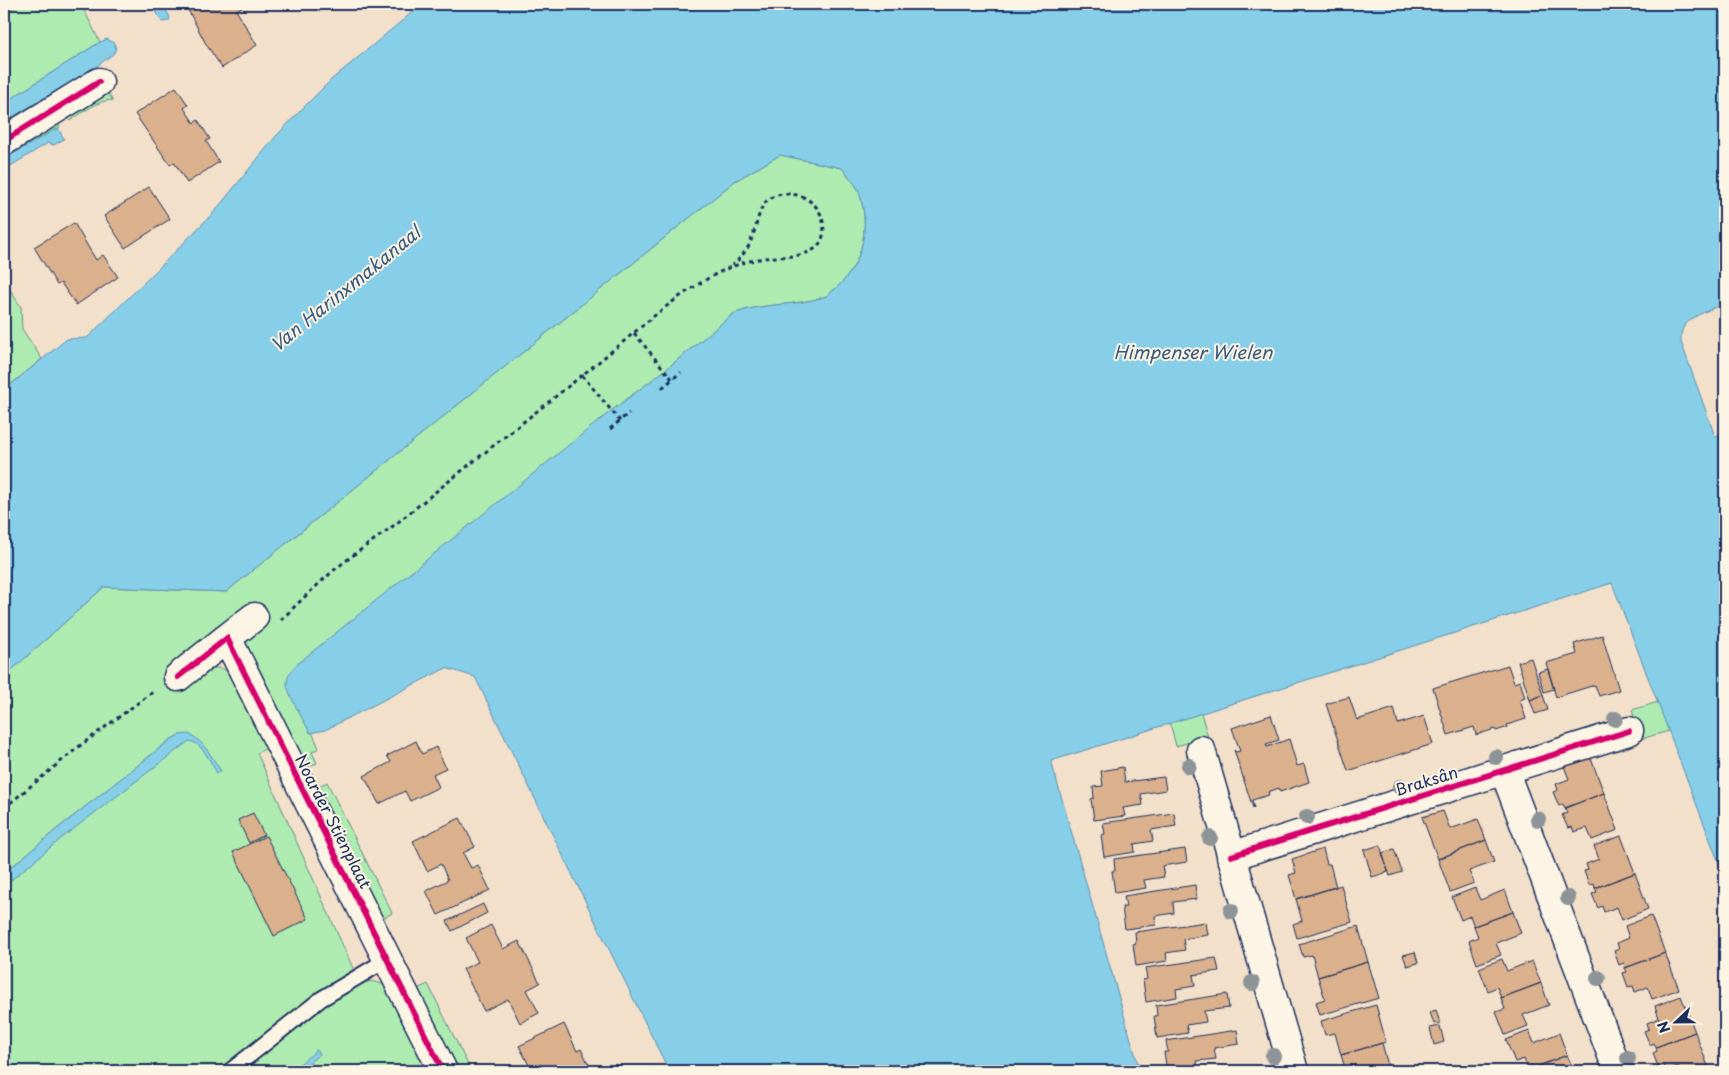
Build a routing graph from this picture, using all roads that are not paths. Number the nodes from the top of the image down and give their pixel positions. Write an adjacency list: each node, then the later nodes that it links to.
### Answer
1 (99, 82): 2 (street)
2 (4, 141)
3 (266, 620): 4 (street)
4 (227, 638): 5 (street); 10 (street, Noarder Stienplaat)
5 (178, 677)
6 (1629, 731): 8 (street, Braksân)
7 (1200, 750): 9 (street)
8 (1504, 770): 9 (street, Braksân); 14 (street)
9 (1231, 856): 13 (street)
10 (388, 959): 11 (lane); 12 (street, Noarder Stienplaat)
11 (230, 1071)
12 (443, 1071)
13 (1294, 1071)
14 (1618, 1071)

